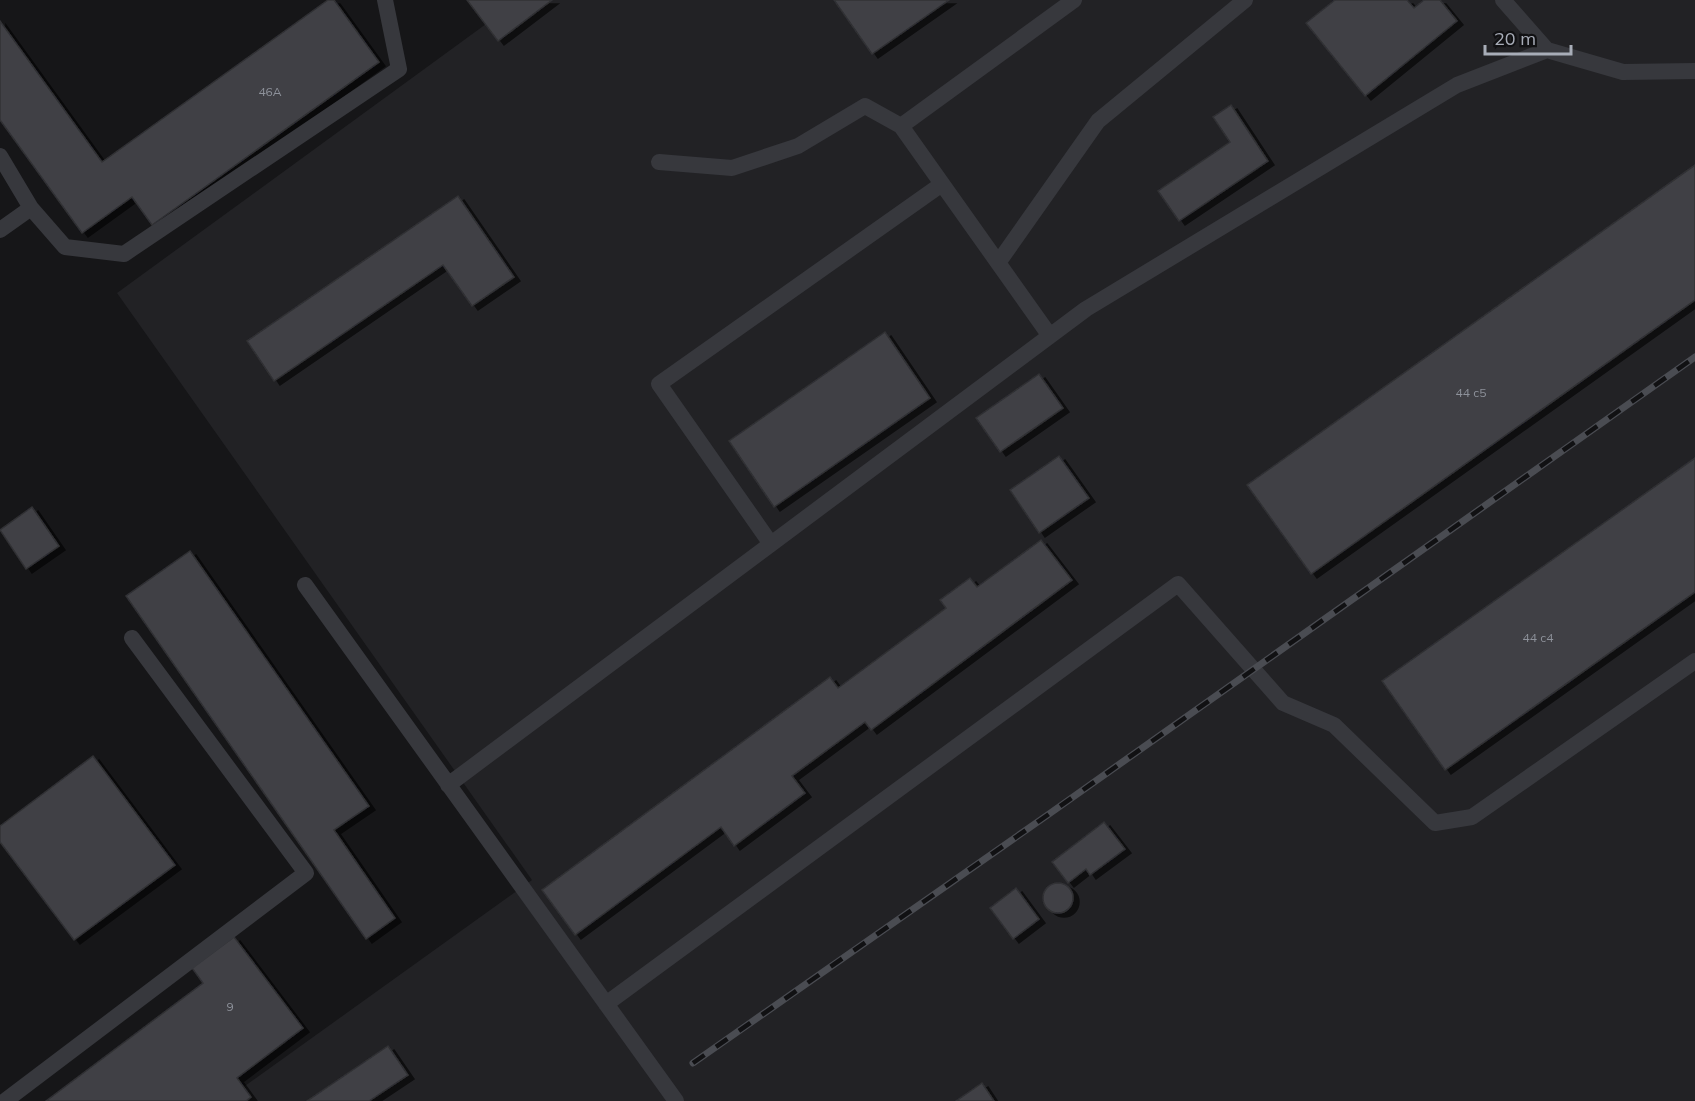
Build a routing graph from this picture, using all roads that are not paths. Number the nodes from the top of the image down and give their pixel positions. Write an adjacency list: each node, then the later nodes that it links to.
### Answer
1 (385, 0): 11 (lane)
2 (1074, 0): 7 (lane)
3 (1245, 0): 13 (lane)
4 (1503, 0): 5 (lane)
5 (1547, 50): 6 (lane); 14 (lane)
6 (1695, 70)
7 (901, 126): 9 (lane); 10 (lane)
8 (0, 156): 11 (lane)
9 (659, 162)
10 (942, 184): 13 (lane); 15 (lane)
11 (31, 208): 12 (lane)
12 (0, 230)
13 (998, 263): 14 (lane)
14 (1050, 336): 15 (lane)
15 (771, 544): 19 (lane)
16 (305, 585): 19 (lane)
17 (132, 638): 21 (lane)
18 (1695, 661): 20 (lane)
19 (448, 785): 20 (lane)
20 (606, 1004): 22 (lane)
21 (5, 1101)
22 (676, 1101)

